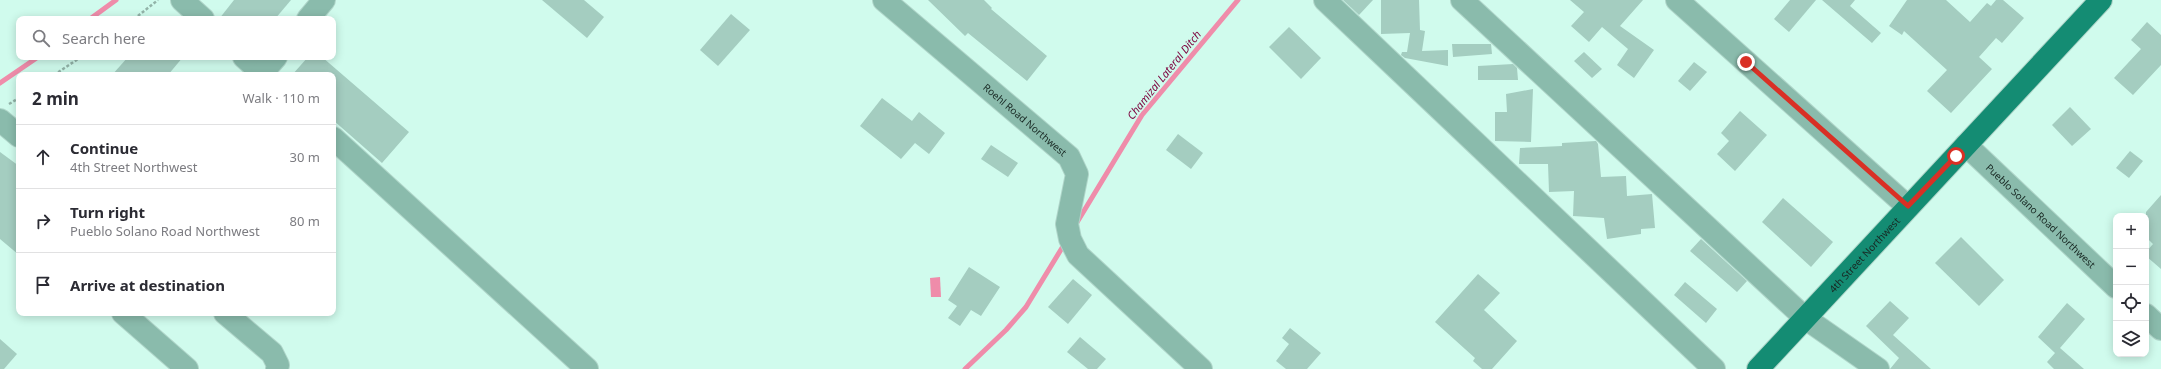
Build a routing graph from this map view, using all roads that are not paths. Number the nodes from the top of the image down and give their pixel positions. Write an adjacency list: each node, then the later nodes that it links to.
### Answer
1 (324, 0): 7 (street)
2 (884, 0): 26 (street, Roehl Road Northwest)
3 (1325, 0): 27 (street)
4 (1462, 0): 20 (street)
5 (1677, 0): 16 (street)
6 (2101, 0): 15 (main road, 4th Street Northwest)
7 (311, 16)
8 (247, 60): 10 (street)
9 (274, 60): 11 (street)
10 (261, 72)
11 (265, 72)
12 (0, 120): 13 (street)
13 (16, 133)
14 (336, 141): 25 (street)
15 (1966, 146): 16 (main road, 4th Street Northwest); 17 (street, Pueblo Solano Road Northwest)
16 (1908, 206): 20 (main road, 4th Street Northwest)
17 (2114, 285)
18 (126, 316): 23 (street)
19 (229, 316): 24 (street)
20 (1805, 318): 28 (main road, 4th Street Northwest); 29 (street)
21 (2149, 318): 22 (street)
22 (2161, 329)
23 (187, 369)
24 (277, 369)
25 (587, 369)
26 (1201, 369)
27 (1714, 369)
28 (1758, 369)
29 (1878, 369)

